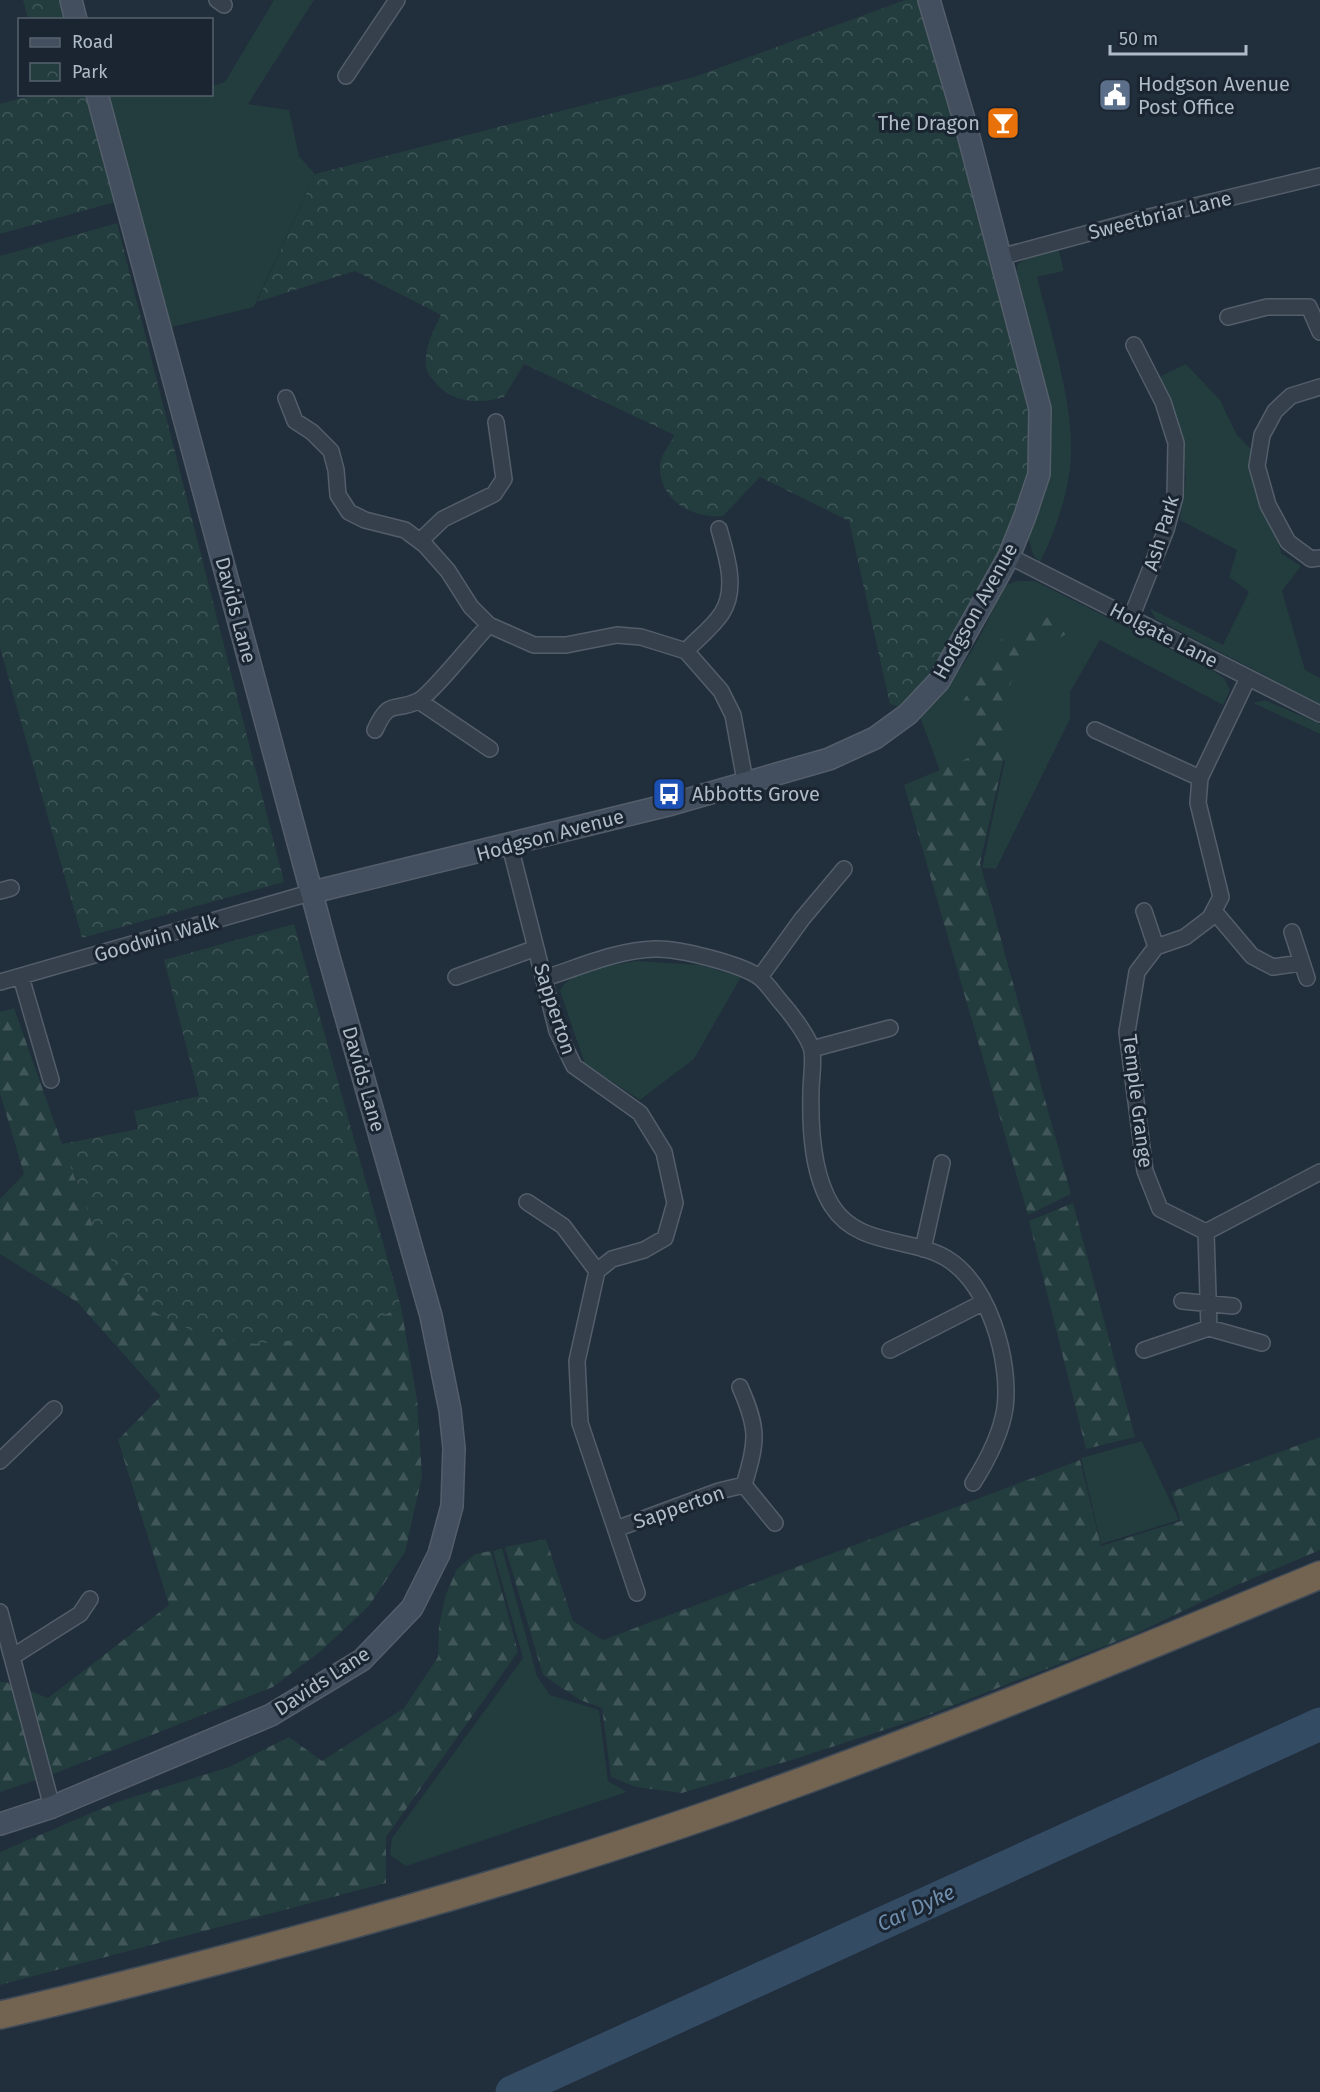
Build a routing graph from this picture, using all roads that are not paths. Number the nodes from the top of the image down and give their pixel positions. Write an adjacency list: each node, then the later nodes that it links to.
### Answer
1 (70, 0): 4 (street)
2 (397, 0): 5 (street)
3 (929, 0): 8 (street, Hodgson Avenue)
4 (75, 18)
5 (346, 76)
6 (98, 96): 32 (street, Davids Lane)
7 (1320, 176): 8 (street, Sweetbriar Lane)
8 (1000, 257): 17 (street, Hodgson Avenue)
9 (1228, 317): 10 (street)
10 (1320, 332)
11 (1134, 345): 19 (street, Ash Park)
12 (1320, 387): 18 (street)
13 (286, 398): 16 (street)
14 (496, 422): 16 (street)
15 (720, 529): 21 (street)
16 (420, 541): 20 (street)
17 (1009, 556): 19 (street, Holgate Lane); 29 (street, Hodgson Avenue)
18 (1320, 558)
19 (1131, 618): 22 (street, Holgate Lane)
20 (489, 625): 21 (street); 23 (street)
21 (686, 651): 29 (street)
22 (1248, 678): 24 (street, Holgate Lane); 28 (street)
23 (419, 701): 25 (street); 27 (street)
24 (1320, 714)
25 (375, 730)
26 (1095, 730): 28 (street)
27 (490, 749)
28 (1200, 778): 34 (street)
29 (745, 782): 30 (street, Hodgson Avenue)
30 (510, 846): 32 (street, Hodgson Avenue); 37 (street, Sapperton)
31 (844, 869): 41 (street)
32 (313, 892): 39 (street, Goodwin Walk); 74 (street, Davids Lane)
33 (1144, 911): 36 (street)
34 (1214, 911): 36 (street); 38 (street)
35 (1292, 932): 38 (street)
36 (1156, 946): 51 (street, Temple Grange)
37 (536, 948): 40 (street, Sapperton); 42 (street, Sapperton)
38 (1301, 963): 43 (street)
39 (21, 977): 44 (street, Goodwin Walk); 47 (street)
40 (456, 977)
41 (760, 977): 42 (street); 46 (street)
42 (545, 978): 53 (street, Sapperton)
43 (1307, 978)
44 (0, 982)
45 (890, 1028): 46 (street)
46 (812, 1049): 52 (street)
47 (51, 1080)
48 (942, 1163): 52 (street)
49 (1320, 1172): 51 (street)
50 (527, 1202): 53 (street)
51 (1206, 1232): 56 (street)
52 (923, 1250): 55 (street)
53 (597, 1271): 68 (street, Sapperton)
54 (1182, 1301): 56 (street)
55 (984, 1302): 60 (street); 65 (street)
56 (1206, 1303): 57 (street); 58 (street)
57 (1233, 1305)
58 (1209, 1328): 59 (street); 61 (street)
59 (1262, 1343)
60 (890, 1350)
61 (1144, 1350)
62 (740, 1387): 66 (street, Sapperton)
63 (54, 1409): 64 (street)
64 (0, 1461)
65 (973, 1483)
66 (744, 1485): 67 (street, Sapperton); 68 (street, Sapperton)
67 (775, 1523)
68 (616, 1529): 70 (street, Sapperton)
69 (1320, 1575): 76 (highway)
70 (637, 1593)
71 (90, 1599): 73 (street)
72 (0, 1612): 73 (street)
73 (12, 1657): 74 (street)
74 (52, 1807): 75 (street, Davids Lane)
75 (0, 1824)
76 (0, 2015)

